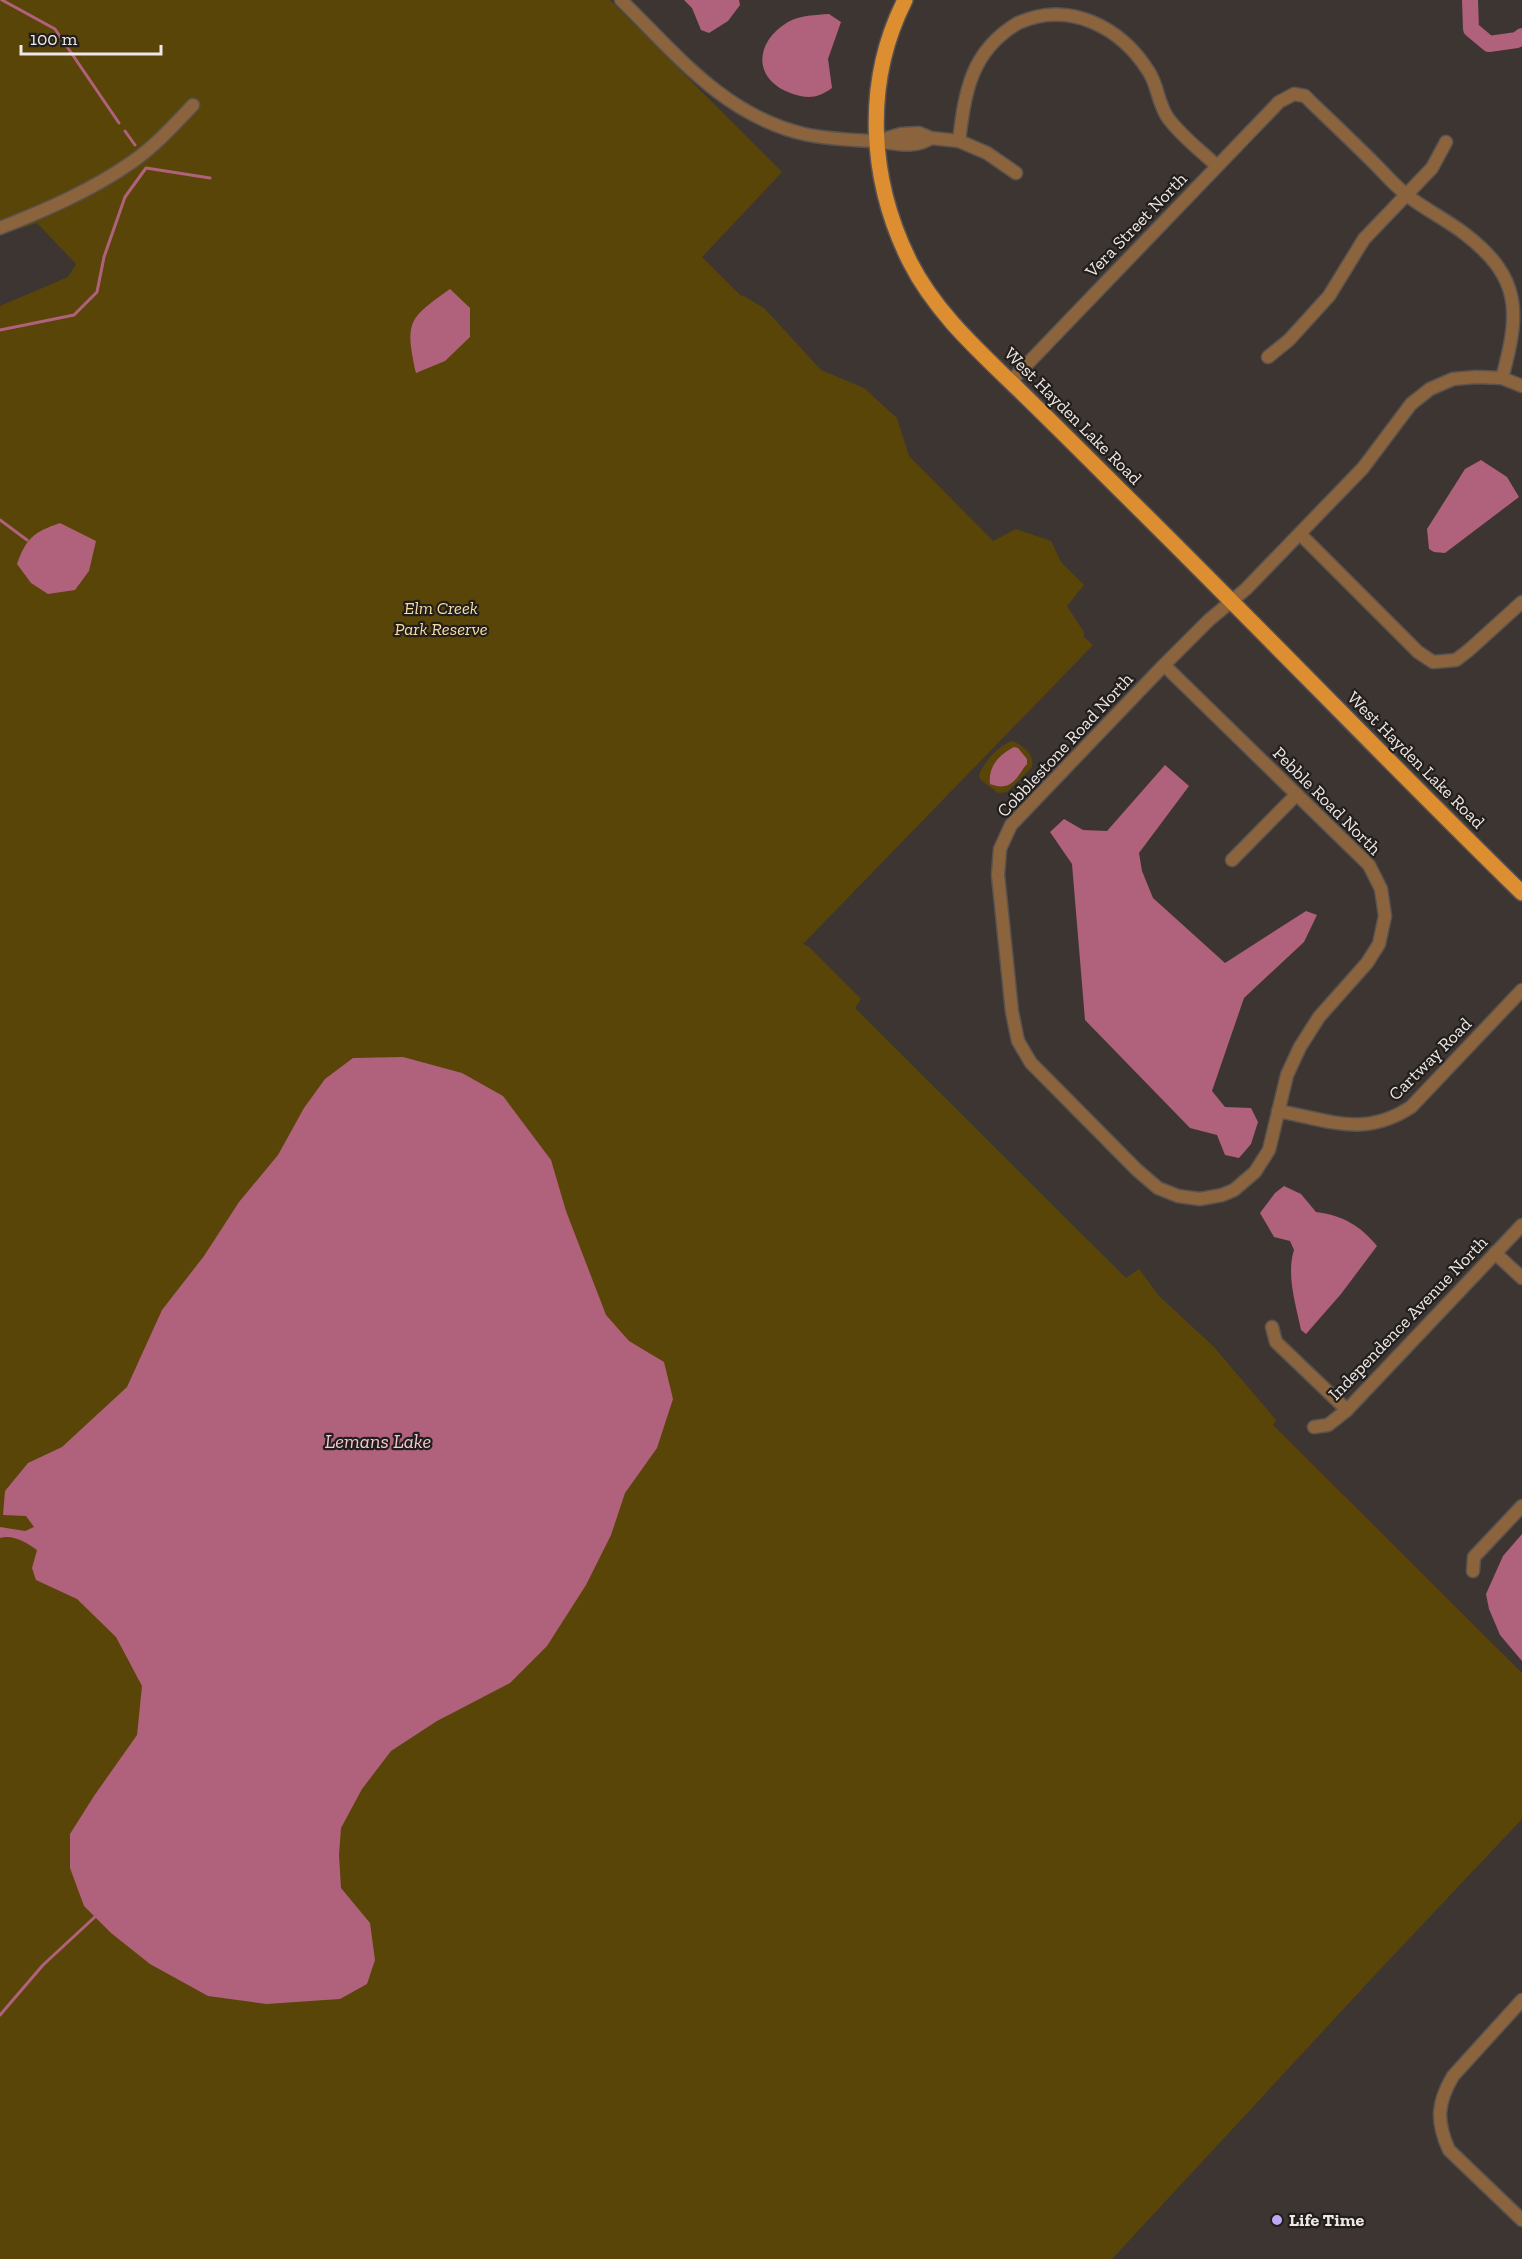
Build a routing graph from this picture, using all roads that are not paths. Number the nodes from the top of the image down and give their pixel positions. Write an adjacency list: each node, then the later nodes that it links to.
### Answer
1 (621, 0): 4 (street)
2 (905, 0): 4 (main road, West Hayden Lake Road)
3 (193, 105): 10 (street)
4 (876, 141): 5 (street); 13 (main road, West Hayden Lake Road)
5 (959, 141): 7 (street); 8 (street)
6 (1446, 142): 9 (street)
7 (1217, 166): 9 (street, Vera Street North); 13 (street, Vera Street North)
8 (1016, 173)
9 (1406, 194): 11 (street); 12 (street)
10 (0, 228)
11 (1268, 357)
12 (1502, 378): 14 (street); 15 (street, Cobblestone Road North)
13 (1010, 382): 16 (main road, West Hayden Lake Road)
14 (1522, 386)
15 (1300, 534): 16 (street, Cobblestone Road North); 17 (street)
16 (1232, 602): 18 (street, Cobblestone Road North); 21 (main road, West Hayden Lake Road)
17 (1522, 602)
18 (1164, 665): 19 (street, Pebble Road North); 23 (street, Cobblestone Road North)
19 (1296, 795): 20 (street); 23 (street, Pebble Road North)
20 (1232, 860)
21 (1522, 893)
22 (1522, 990): 23 (street, Cartway Road)
23 (1278, 1111)
24 (1522, 1224): 25 (street, Independence Avenue North)
25 (1495, 1252): 26 (street); 28 (street, Independence Avenue North)
26 (1522, 1278)
27 (1272, 1327): 28 (street)
28 (1347, 1410): 29 (street, Independence Avenue North)
29 (1314, 1427)
30 (1522, 1506): 31 (street)
31 (1473, 1571)
32 (1522, 2000): 33 (street)
33 (1522, 2220)

